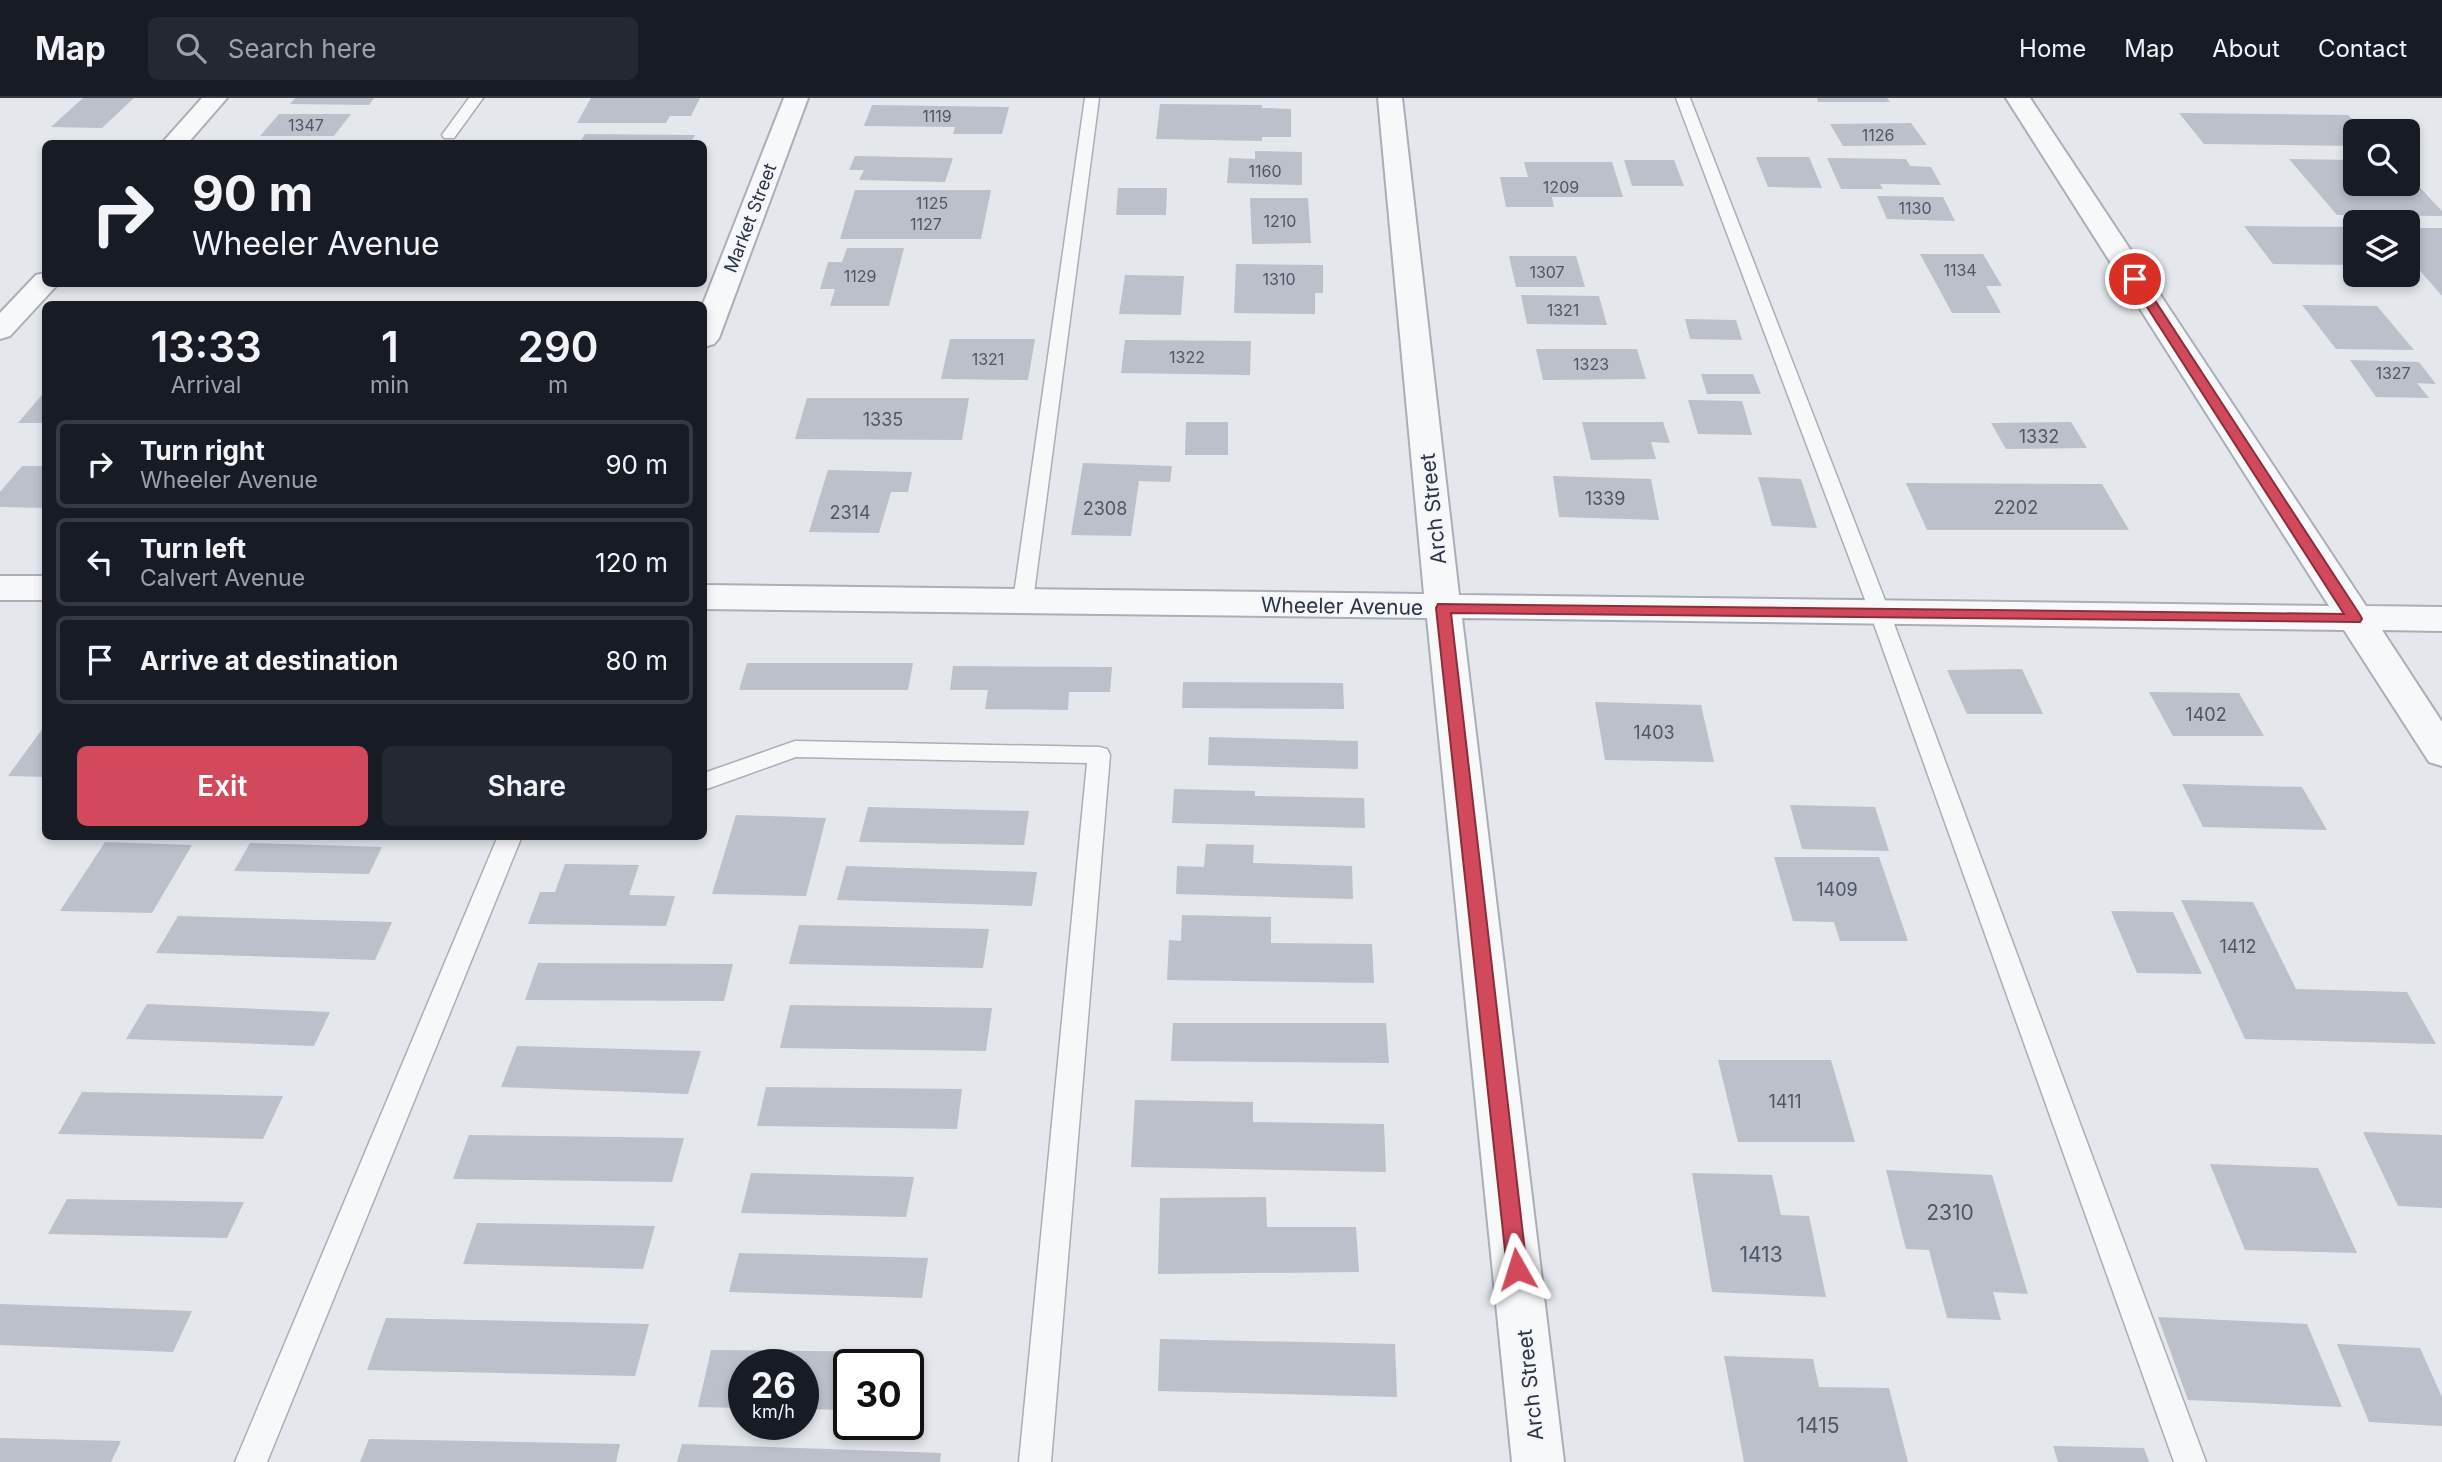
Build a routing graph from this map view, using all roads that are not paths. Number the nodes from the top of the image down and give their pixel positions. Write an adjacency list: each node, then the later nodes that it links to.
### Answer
1 (215, 98): 9 (street)
2 (476, 98): 8 (lane)
3 (796, 98): 12 (street, Market Street)
4 (1092, 98): 16 (lane)
5 (1390, 98): 17 (street, Arch Street)
6 (1683, 98): 18 (lane)
7 (2018, 98): 19 (street)
8 (449, 135)
9 (177, 140)
10 (42, 285): 11 (street)
11 (0, 330)
12 (707, 330)
13 (0, 588): 14 (street)
14 (42, 589)
15 (707, 597): 16 (street, Wheeler Avenue)
16 (1024, 601): 17 (street, Wheeler Avenue)
17 (1443, 608): 18 (street, Wheeler Avenue); 26 (street, Arch Street)
18 (1880, 613): 19 (street, Wheeler Avenue); 27 (lane)
19 (2355, 619): 20 (street, Wheeler Avenue); 21 (street)
20 (2442, 619)
21 (2442, 752)
22 (707, 781): 25 (lane)
23 (508, 840): 24 (lane)
24 (251, 1462)
25 (1035, 1462)
26 (1538, 1462)
27 (2190, 1462)

